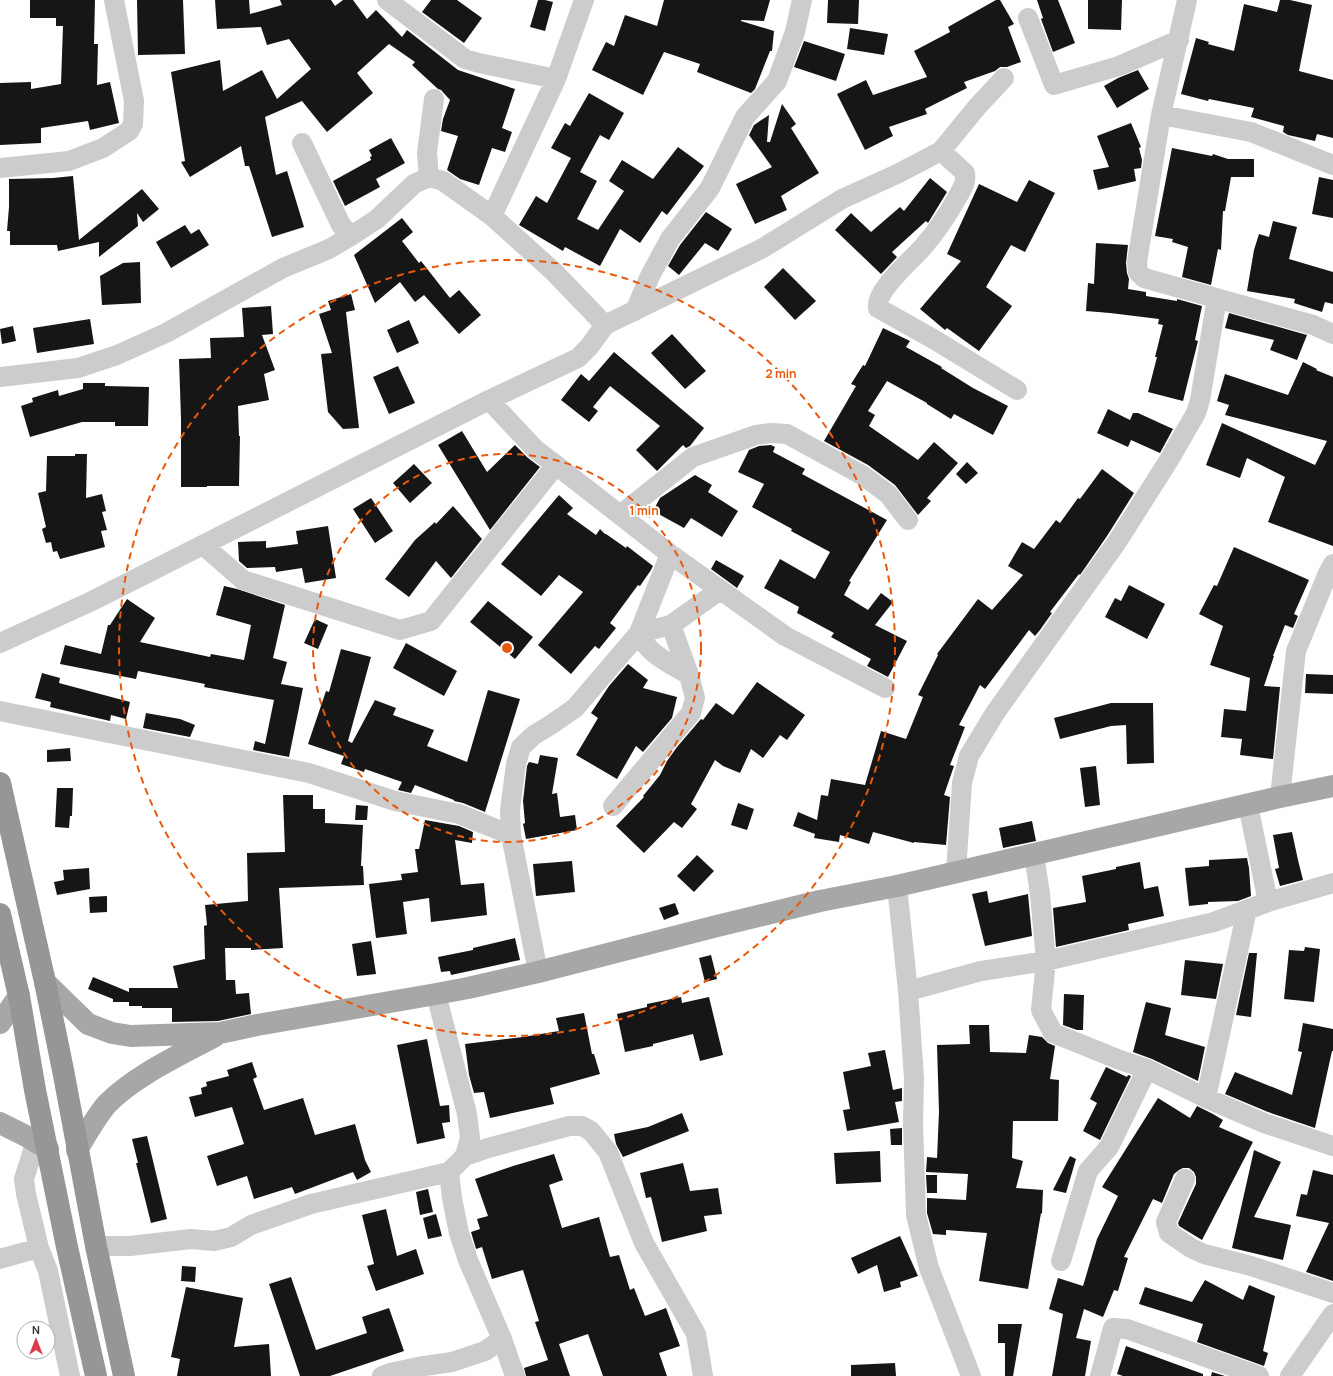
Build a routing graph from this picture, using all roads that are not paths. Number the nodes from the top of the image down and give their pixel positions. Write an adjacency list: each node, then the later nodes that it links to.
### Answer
1 (114, 0): 15 (street)
2 (387, 0): 9 (street)
3 (584, 0): 9 (street)
4 (802, 0): 20 (street)
5 (1187, 0): 7 (street)
6 (1028, 18): 7 (street)
7 (1178, 40): 11 (street)
8 (1004, 78): 13 (street)
9 (556, 79): 17 (street)
10 (434, 99): 16 (street)
11 (1161, 115): 14 (street); 19 (street)
12 (302, 143): 18 (street)
13 (941, 151): 20 (street); 24 (street)
14 (1333, 165)
15 (0, 168)
16 (429, 177): 17 (street); 18 (street)
17 (492, 216): 21 (street)
18 (351, 236): 23 (street)
19 (1217, 298): 22 (street); 46 (street)
20 (635, 311): 21 (street)
21 (605, 325): 25 (street)
22 (1333, 334)
23 (0, 377)
24 (1017, 390)
25 (490, 400): 26 (street); 29 (street)
26 (556, 465): 27 (street); 29 (street)
27 (620, 515): 28 (street); 30 (street)
28 (908, 520)
29 (202, 545): 35 (street)
30 (670, 554): 32 (street); 34 (street)
31 (1333, 564): 41 (street)
32 (720, 590): 33 (street); 37 (street)
33 (671, 625): 34 (street); 36 (street)
34 (639, 633): 36 (street); 44 (street)
35 (0, 643)
36 (689, 675): 43 (street)
37 (885, 688)
38 (0, 710): 44 (street)
39 (0, 783): 54 (highway)
40 (1333, 786): 41 (main road)
41 (1280, 797): 42 (main road)
42 (1248, 805): 45 (main road); 49 (street)
43 (613, 806)
44 (511, 835): 53 (street)
45 (1034, 854): 46 (main road); 52 (street)
46 (956, 872): 48 (main road)
47 (1333, 883): 49 (street)
48 (897, 886): 53 (main road); 55 (street)
49 (1268, 902): 50 (street)
50 (1247, 910): 52 (street); 61 (street)
51 (0, 914): 57 (highway)
52 (1046, 961): 55 (street); 60 (street)
53 (538, 972): 56 (main road)
54 (45, 982): 59 (main road); 66 (highway)
55 (908, 991): 82 (street)
56 (436, 994): 59 (main road); 65 (street)
57 (19, 996): 58 (main road); 63 (highway)
58 (0, 1023)
59 (220, 1033): 66 (main road)
60 (1147, 1069): 61 (street); 72 (street)
61 (1206, 1098): 64 (street)
62 (0, 1123): 63 (main road)
63 (42, 1145): 70 (street); 77 (highway)
64 (1333, 1146)
65 (467, 1147): 67 (street); 81 (street)
66 (77, 1150): 69 (highway)
67 (449, 1172): 69 (street); 75 (street)
68 (1185, 1179): 73 (street)
69 (96, 1246): 78 (highway)
70 (39, 1248): 71 (street); 76 (street)
71 (0, 1259)
72 (1061, 1261)
73 (1333, 1293)
74 (1333, 1314): 85 (street)
75 (502, 1339): 79 (street); 80 (street)
76 (70, 1376)
77 (96, 1376)
78 (124, 1376)
79 (382, 1376)
80 (515, 1376)
81 (703, 1376)
82 (971, 1376)
83 (1100, 1376): 84 (street)
84 (1259, 1376)
85 (1290, 1376)

